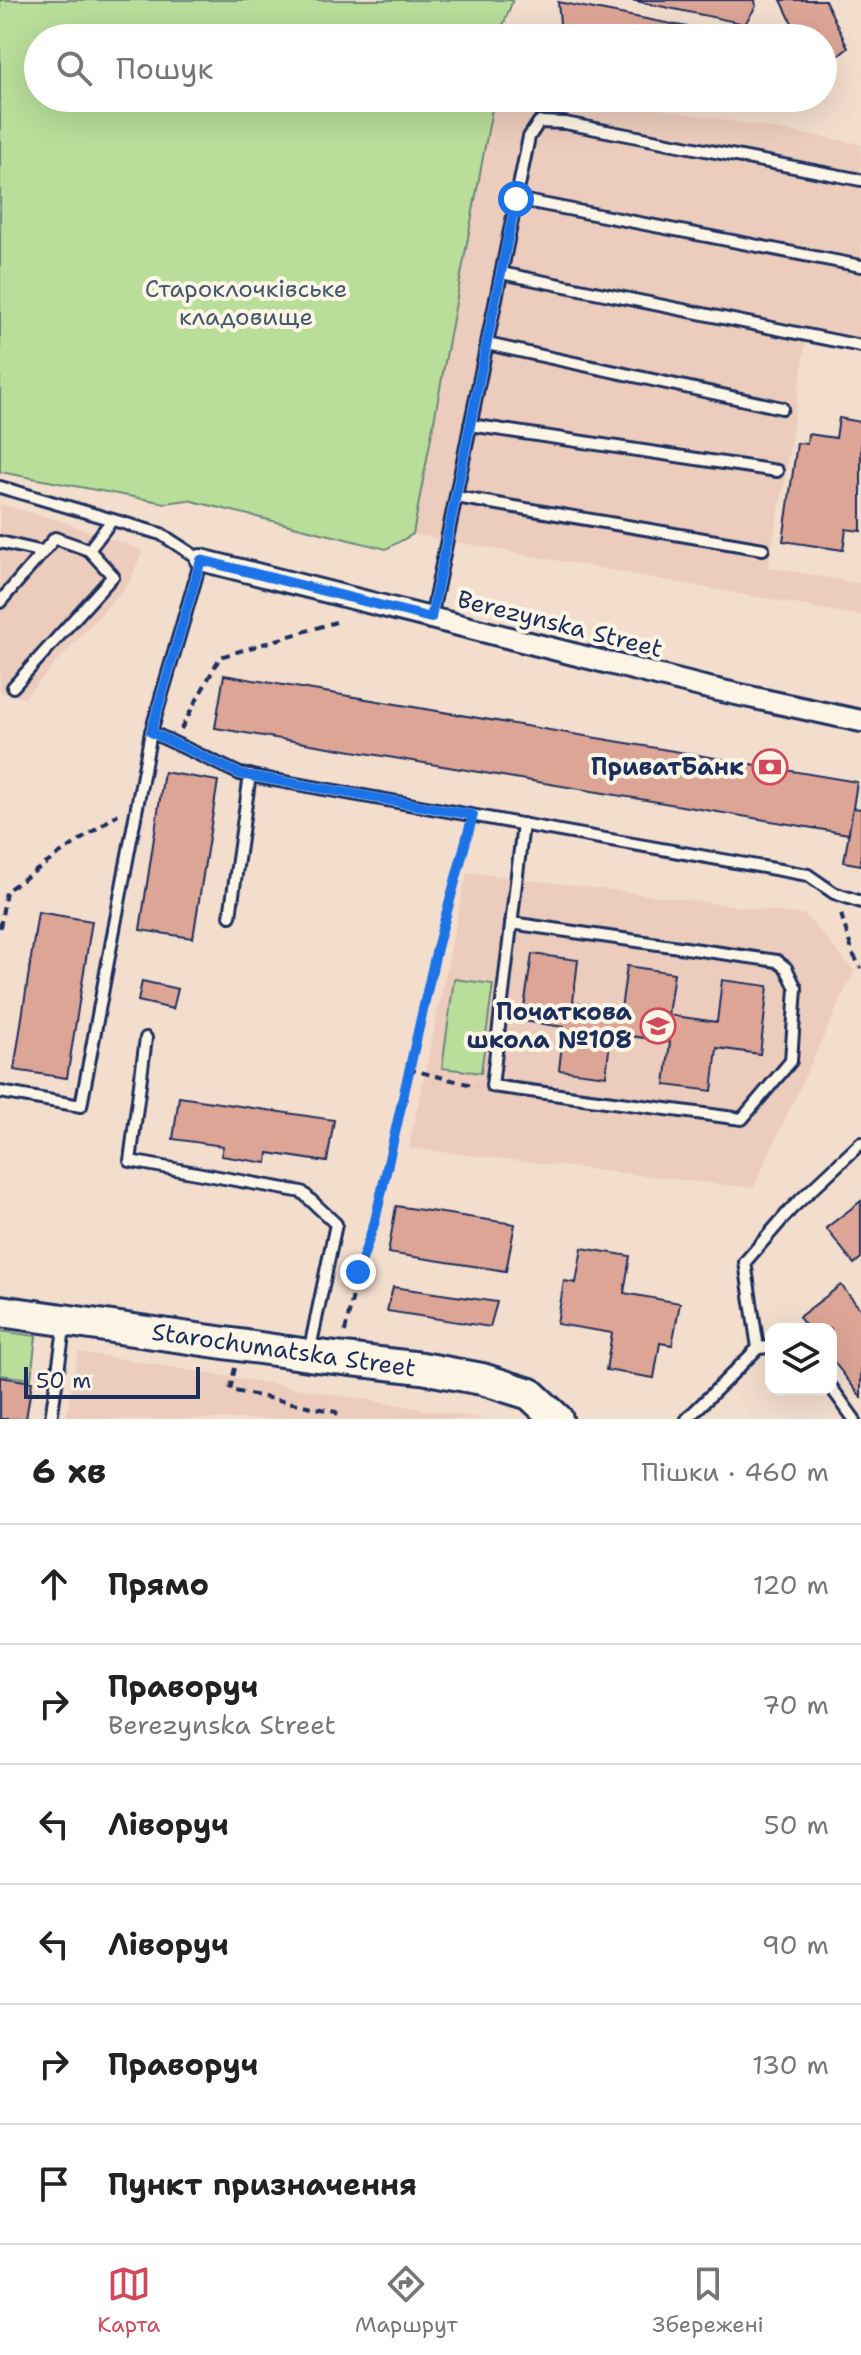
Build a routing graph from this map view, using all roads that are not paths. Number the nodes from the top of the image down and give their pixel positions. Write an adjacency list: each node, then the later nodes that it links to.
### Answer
1 (861, 180): 2 (lane)
2 (516, 199): 3 (lane); 4 (lane)
3 (861, 266)
4 (501, 273): 5 (lane); 6 (lane)
5 (487, 344): 7 (lane); 8 (lane)
6 (861, 346)
7 (782, 408)
8 (470, 425): 9 (lane); 11 (lane)
9 (777, 471)
10 (0, 487): 12 (lane)
11 (456, 497): 14 (lane); 19 (lane)
12 (112, 520): 15 (lane); 17 (lane)
13 (0, 542): 16 (lane)
14 (763, 549)
15 (89, 550): 16 (lane); 20 (lane)
16 (43, 552): 18 (lane)
17 (201, 560): 19 (street, Berezynska Street); 22 (lane)
18 (0, 602)
19 (431, 618): 21 (street, Berezynska Street)
20 (13, 687)
21 (861, 721)
22 (151, 732): 23 (lane); 29 (lane)
23 (250, 775): 24 (lane); 26 (lane)
24 (523, 824): 25 (lane); 27 (lane)
25 (861, 902)
26 (230, 916)
27 (511, 923): 27 (lane)
28 (146, 1038): 35 (lane)
29 (0, 1092)
30 (861, 1143): 34 (lane)
31 (0, 1311): 32 (street, Starochumatska Street)
32 (66, 1320): 35 (street, Starochumatska Street); 37 (lane)
33 (765, 1347): 34 (lane)
34 (758, 1348): 39 (lane)
35 (309, 1355): 38 (street, Starochumatska Street)
36 (837, 1395): 40 (lane)
37 (51, 1419)
38 (557, 1419)
39 (687, 1419)
40 (854, 1419)

